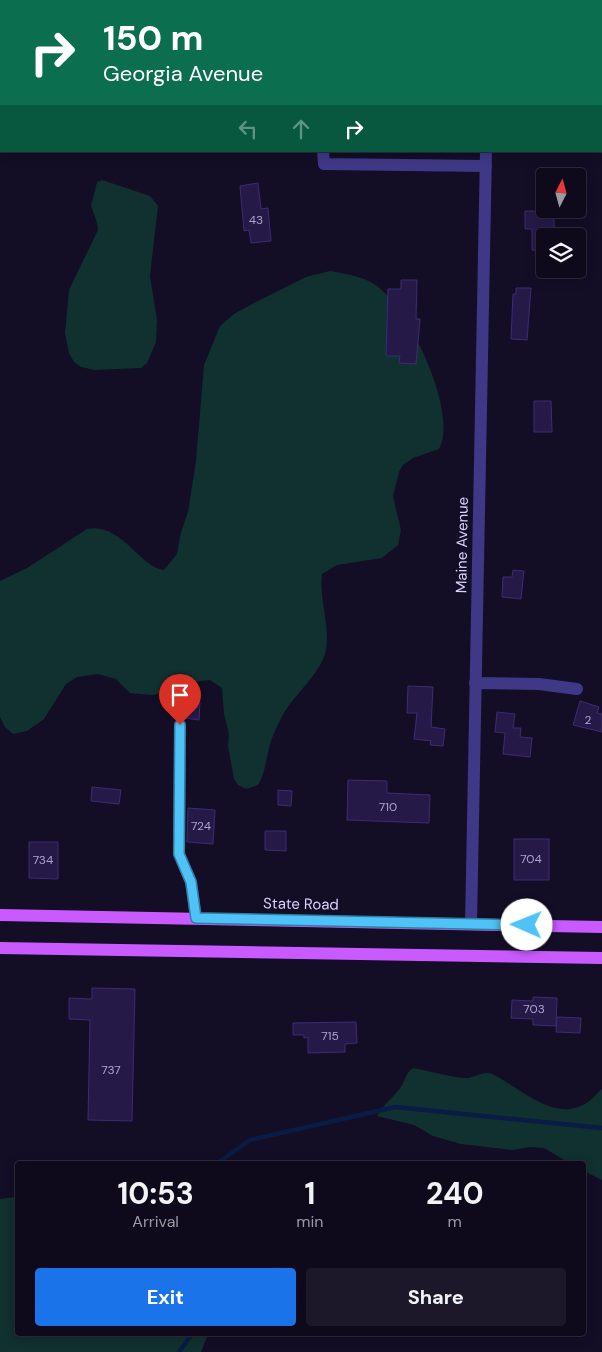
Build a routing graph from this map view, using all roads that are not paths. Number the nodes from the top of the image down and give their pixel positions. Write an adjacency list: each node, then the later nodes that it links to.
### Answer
1 (486, 152): 3 (street, Maine Avenue)
2 (324, 158): 3 (street)
3 (486, 166): 4 (street, Maine Avenue)
4 (476, 683): 5 (street); 9 (street, Maine Avenue)
5 (577, 689)
6 (180, 725): 8 (street)
7 (0, 915): 8 (main road, State Road)
8 (196, 918): 9 (main road, State Road)
9 (471, 924): 10 (main road, State Road)
10 (602, 927)
11 (0, 948): 12 (main road)
12 (602, 958)

